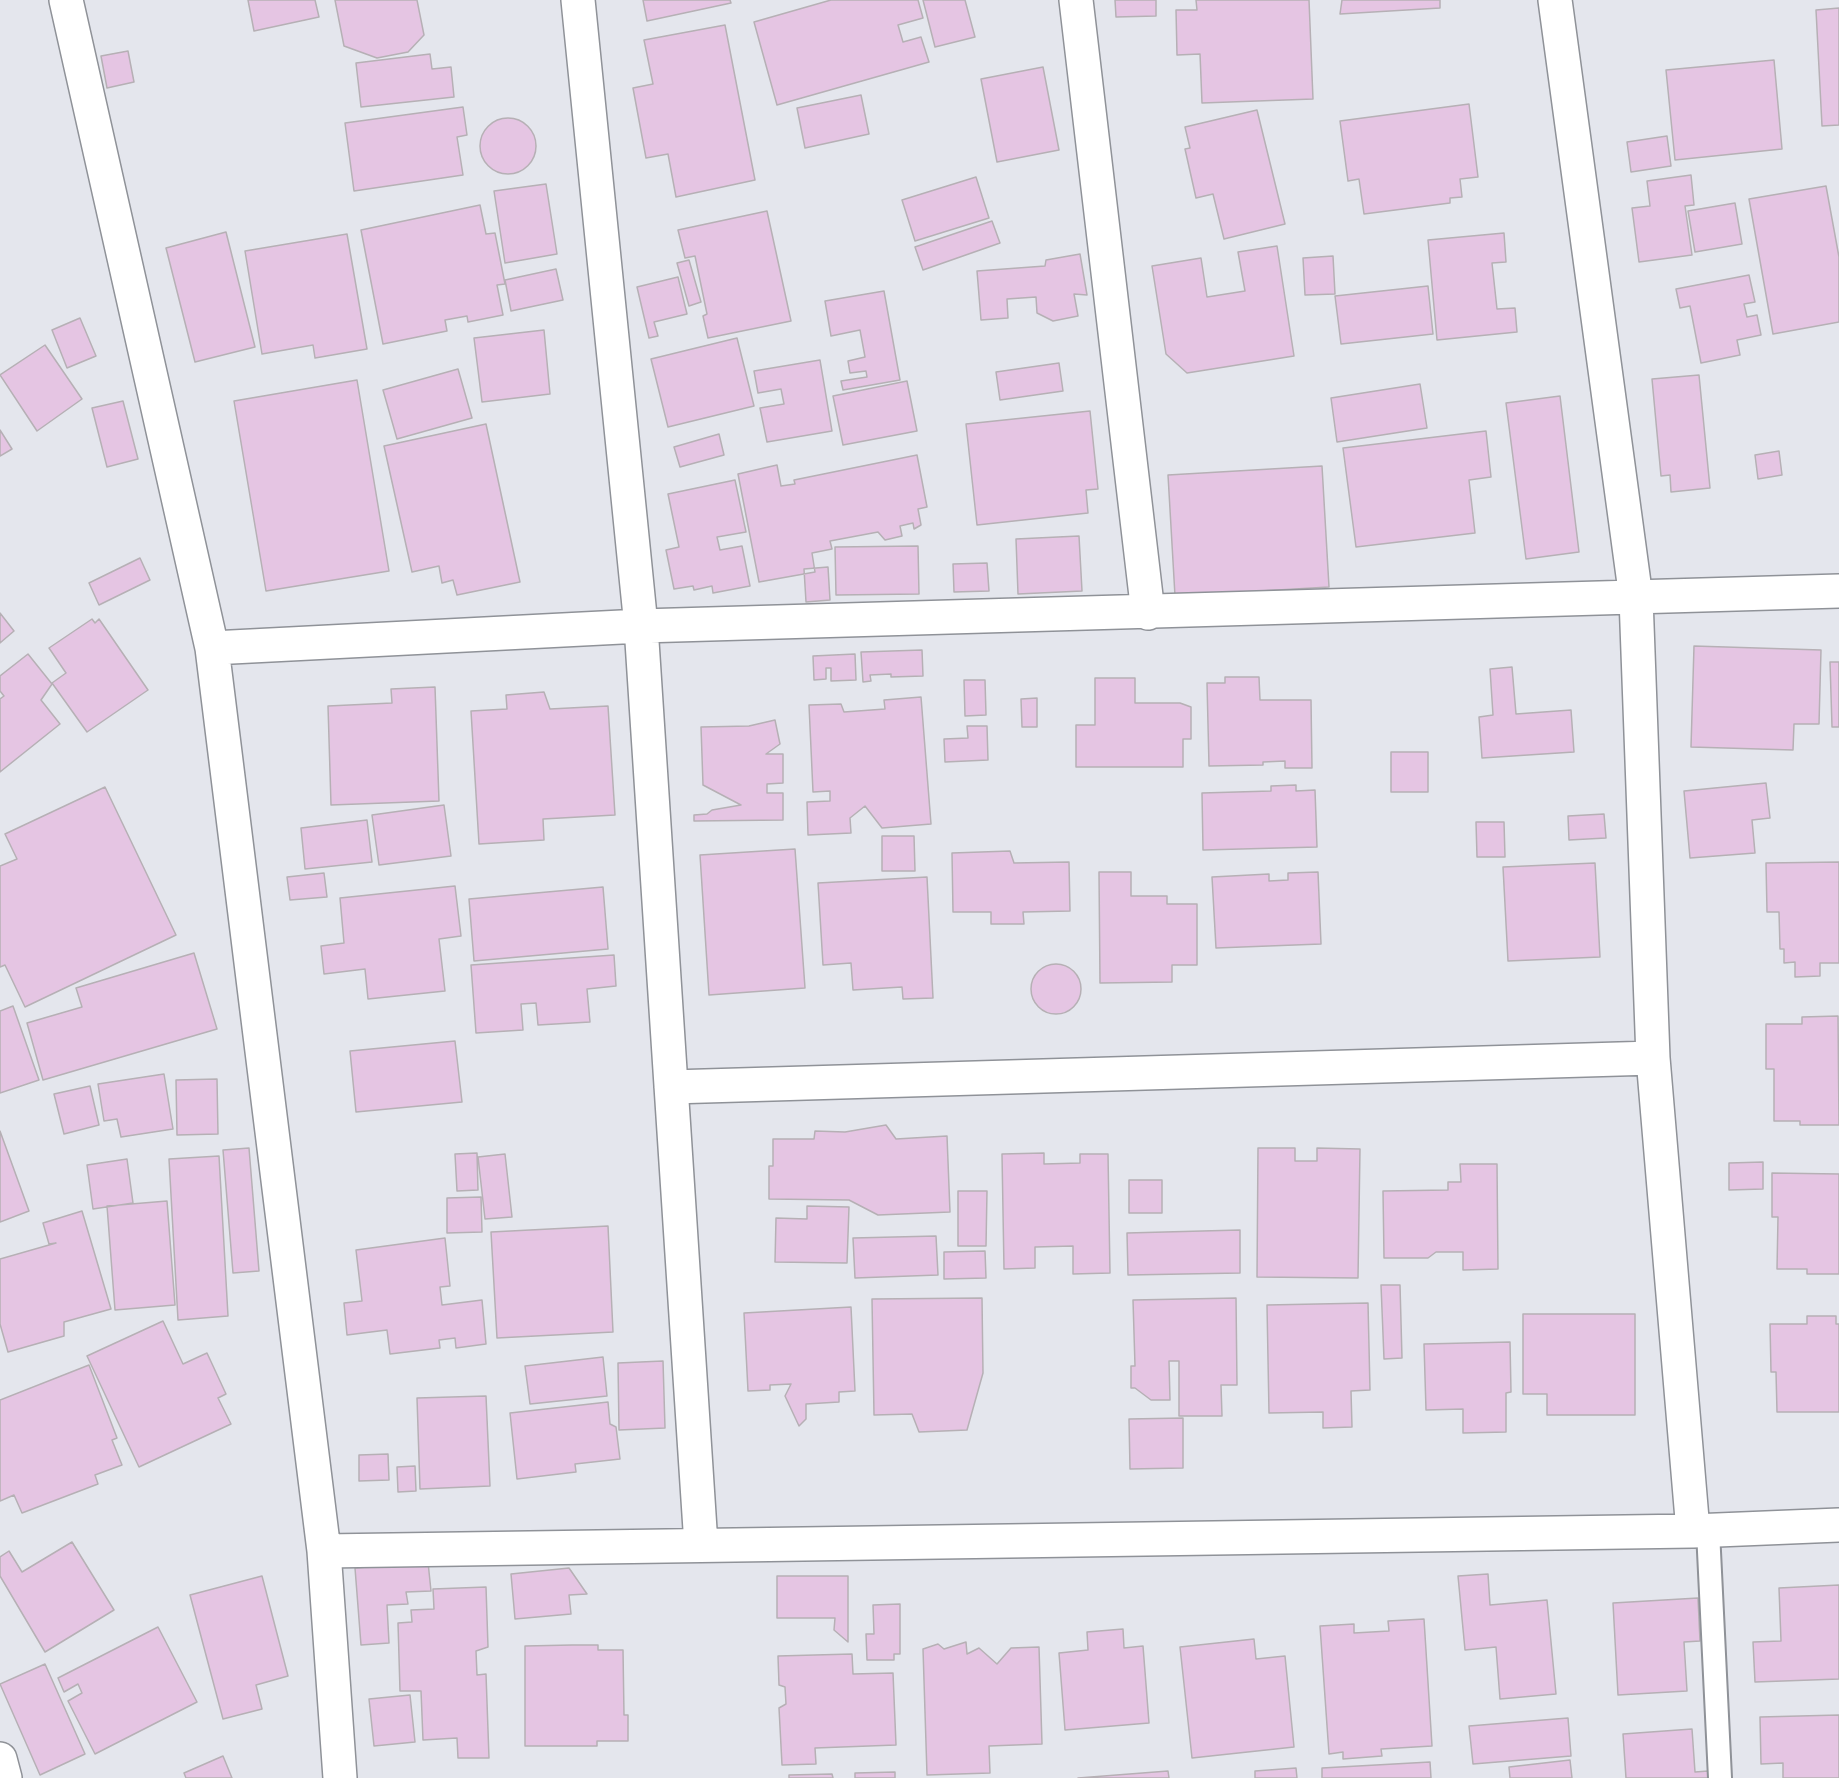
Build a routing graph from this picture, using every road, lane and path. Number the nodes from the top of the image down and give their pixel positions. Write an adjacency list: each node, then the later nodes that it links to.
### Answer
1 (66, 0): 9 (street)
2 (578, 0): 8 (street)
3 (1076, 0): 7 (street)
4 (1555, 0): 6 (street)
5 (1839, 591): 6 (street)
6 (1636, 598): 7 (street); 10 (street)
7 (1148, 613): 8 (street)
8 (641, 626): 9 (street); 11 (street)
9 (212, 648): 15 (street)
10 (1653, 1058): 11 (street); 13 (street)
11 (671, 1087): 14 (street)
12 (1839, 1525): 13 (street)
13 (1700, 1531): 14 (street); 19 (lane)
14 (700, 1545): 15 (street)
15 (324, 1551): 18 (street)
16 (0, 1759): 17 (street)
17 (5, 1778)
18 (340, 1778)
19 (1720, 1778)

